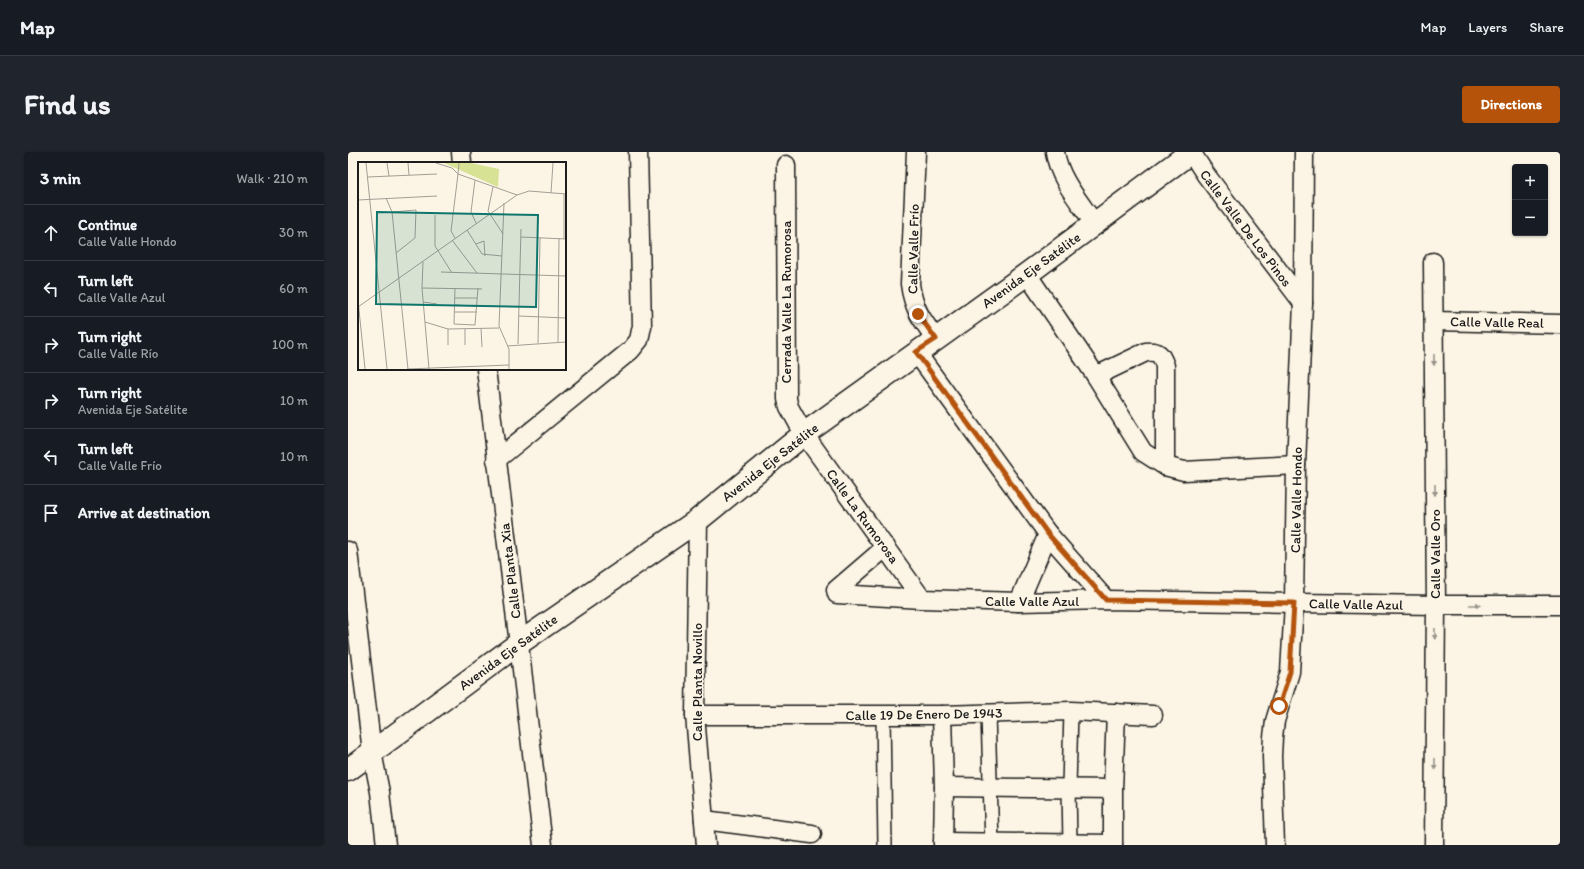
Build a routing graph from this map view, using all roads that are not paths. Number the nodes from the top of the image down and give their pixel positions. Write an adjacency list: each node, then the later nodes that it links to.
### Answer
1 (460, 152): 7 (street)
2 (638, 152): 20 (street)
3 (916, 152): 15 (street, Calle Valle Frío)
4 (1055, 152): 9 (street)
5 (1191, 152): 9 (street, Avenida Eje Satélite); 12 (street, Calle Valle De Los Pinos)
6 (1304, 152): 12 (street, Calle Valle Hondo)
7 (462, 162)
8 (786, 165): 19 (street, Cerrada Valle La Rumorosa)
9 (1094, 223): 11 (street, Avenida Eje Satélite)
10 (1432, 262): 13 (street, Calle Valle Oro)
11 (1027, 274): 15 (street, Avenida Eje Satélite); 18 (street)
12 (1303, 303): 21 (street, Calle Valle Hondo)
13 (1434, 321): 14 (street, Calle Valle Real); 32 (street, Calle Valle Oro, one-way to 32)
14 (1560, 324)
15 (936, 339): 16 (street, Avenida Eje Satélite)
16 (916, 352): 19 (street, Avenida Eje Satélite); 24 (street)
17 (486, 370): 20 (street, Calle Planta Xia)
18 (1096, 376): 22 (street); 22 (street)
19 (804, 434): 23 (street, Avenida Eje Satélite); 25 (street, Calle La Rumorosa)
20 (496, 460): 33 (street, Calle Planta Xia)
21 (1296, 465): 22 (street); 30 (street, Calle Valle Hondo)
22 (1165, 466)
23 (698, 520): 33 (street, Avenida Eje Satélite); 37 (street, Calle Planta Novillo)
24 (1048, 534): 28 (street); 29 (street)
25 (886, 547): 27 (street, Calle La Rumorosa); 27 (street, Calle Valle Azul)
26 (348, 551): 41 (street)
27 (922, 599): 29 (street, Calle Valle Azul)
28 (1106, 600): 29 (street, Calle Valle Azul); 30 (street, Calle Valle Azul)
29 (1019, 602)
30 (1294, 603): 32 (street, Calle Valle Azul); 57 (street, Calle Valle Hondo)
31 (1560, 605): 32 (street, Calle Valle Azul, one-way to 31)
32 (1436, 606): 58 (street, Calle Valle Oro, one-way to 58)
33 (518, 644): 41 (street, Avenida Eje Satélite); 53 (street, Calle Planta Xia)
34 (1071, 711): 35 (street, Calle 19 De Enero De 1943); 36 (street, Calle 19 De Enero De 1943); 45 (street)
35 (1116, 713): 40 (street, Calle 19 De Enero De 1943); 46 (street)
36 (988, 714): 39 (street, Calle 19 De Enero De 1943); 44 (street)
37 (695, 715): 38 (street, Calle 19 De Enero De 1943); 47 (street, Calle Planta Novillo)
38 (883, 715): 39 (street, Calle 19 De Enero De 1943); 55 (street)
39 (942, 715): 43 (street)
40 (1153, 715)
41 (372, 752): 42 (street, Avenida Eje Satélite); 52 (street)
42 (348, 770)
43 (944, 787): 44 (street); 50 (street)
44 (990, 788): 45 (street); 49 (street)
45 (1069, 788): 46 (street); 51 (street)
46 (1113, 789): 56 (street)
47 (704, 820): 48 (street); 54 (street, Calle Planta Novillo)
48 (812, 834)
49 (992, 843): 50 (street); 51 (street)
50 (943, 844)
51 (1070, 844): 56 (street)
52 (386, 845)
53 (543, 845)
54 (706, 845)
55 (885, 845)
56 (1113, 845)
57 (1275, 845)
58 (1434, 845)

